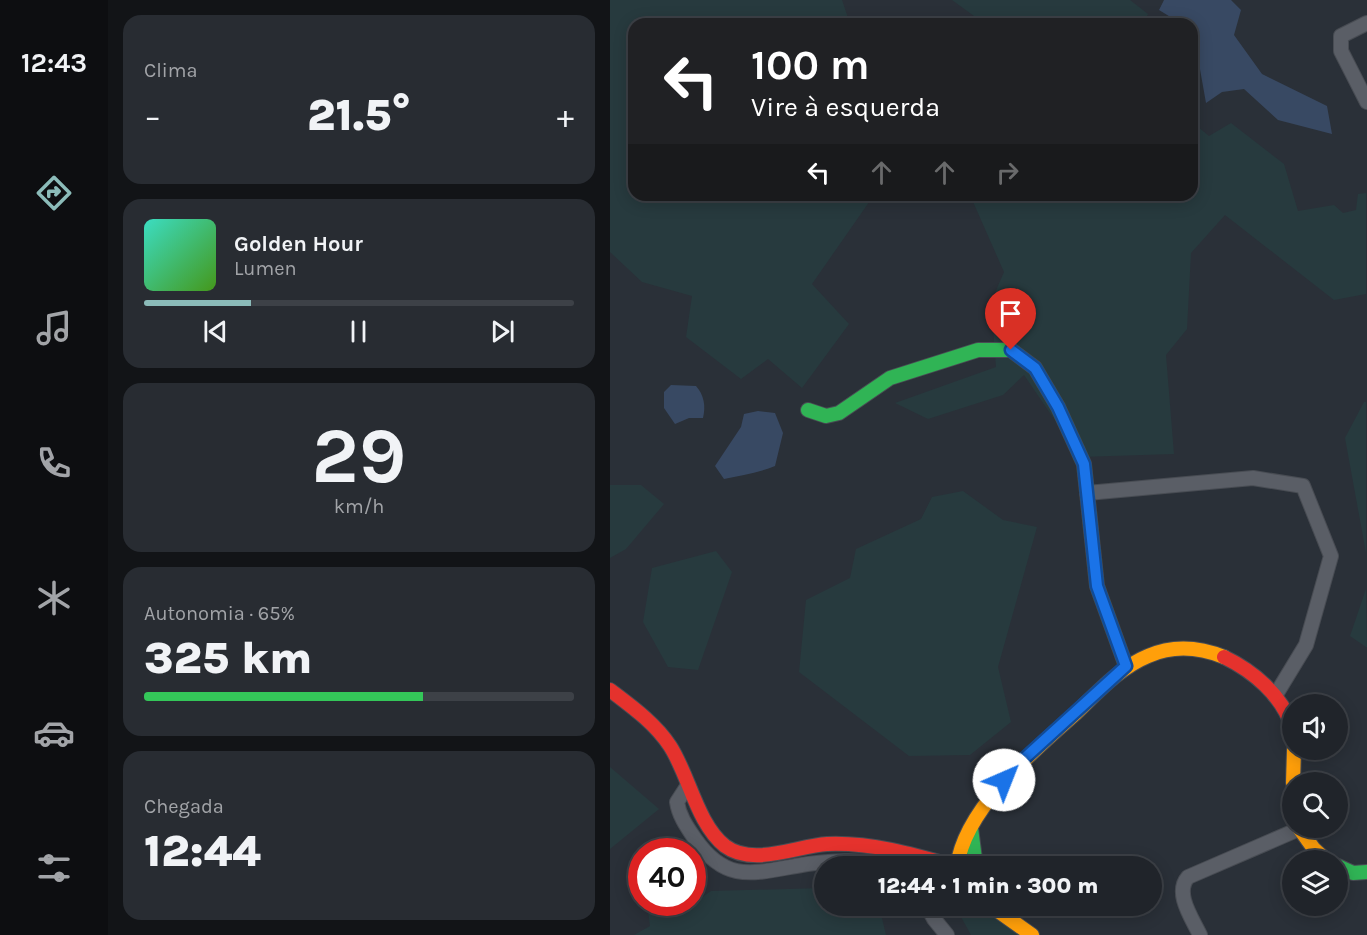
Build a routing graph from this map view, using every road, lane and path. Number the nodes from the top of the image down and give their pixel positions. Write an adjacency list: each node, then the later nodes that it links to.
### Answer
1 (1366, 22): 2 (street)
2 (1366, 102)
3 (808, 410): 4 (street)
4 (1087, 493): 5 (street); 7 (street)
5 (1126, 666): 7 (street); 10 (street)
6 (610, 690): 9 (street)
7 (1275, 696): 8 (street)
8 (1282, 706)
9 (688, 784): 14 (street); 17 (street)
10 (971, 828): 15 (street); 16 (street)
11 (1282, 836): 24 (street)
12 (1306, 838): 13 (street)
13 (1315, 850)
14 (919, 856)
15 (959, 856)
16 (975, 856)
17 (814, 864)
18 (1348, 871): 19 (street)
19 (1366, 873)
20 (932, 916): 22 (street)
21 (1005, 916): 23 (street)
22 (947, 935)
23 (1032, 935)
24 (1200, 935)

